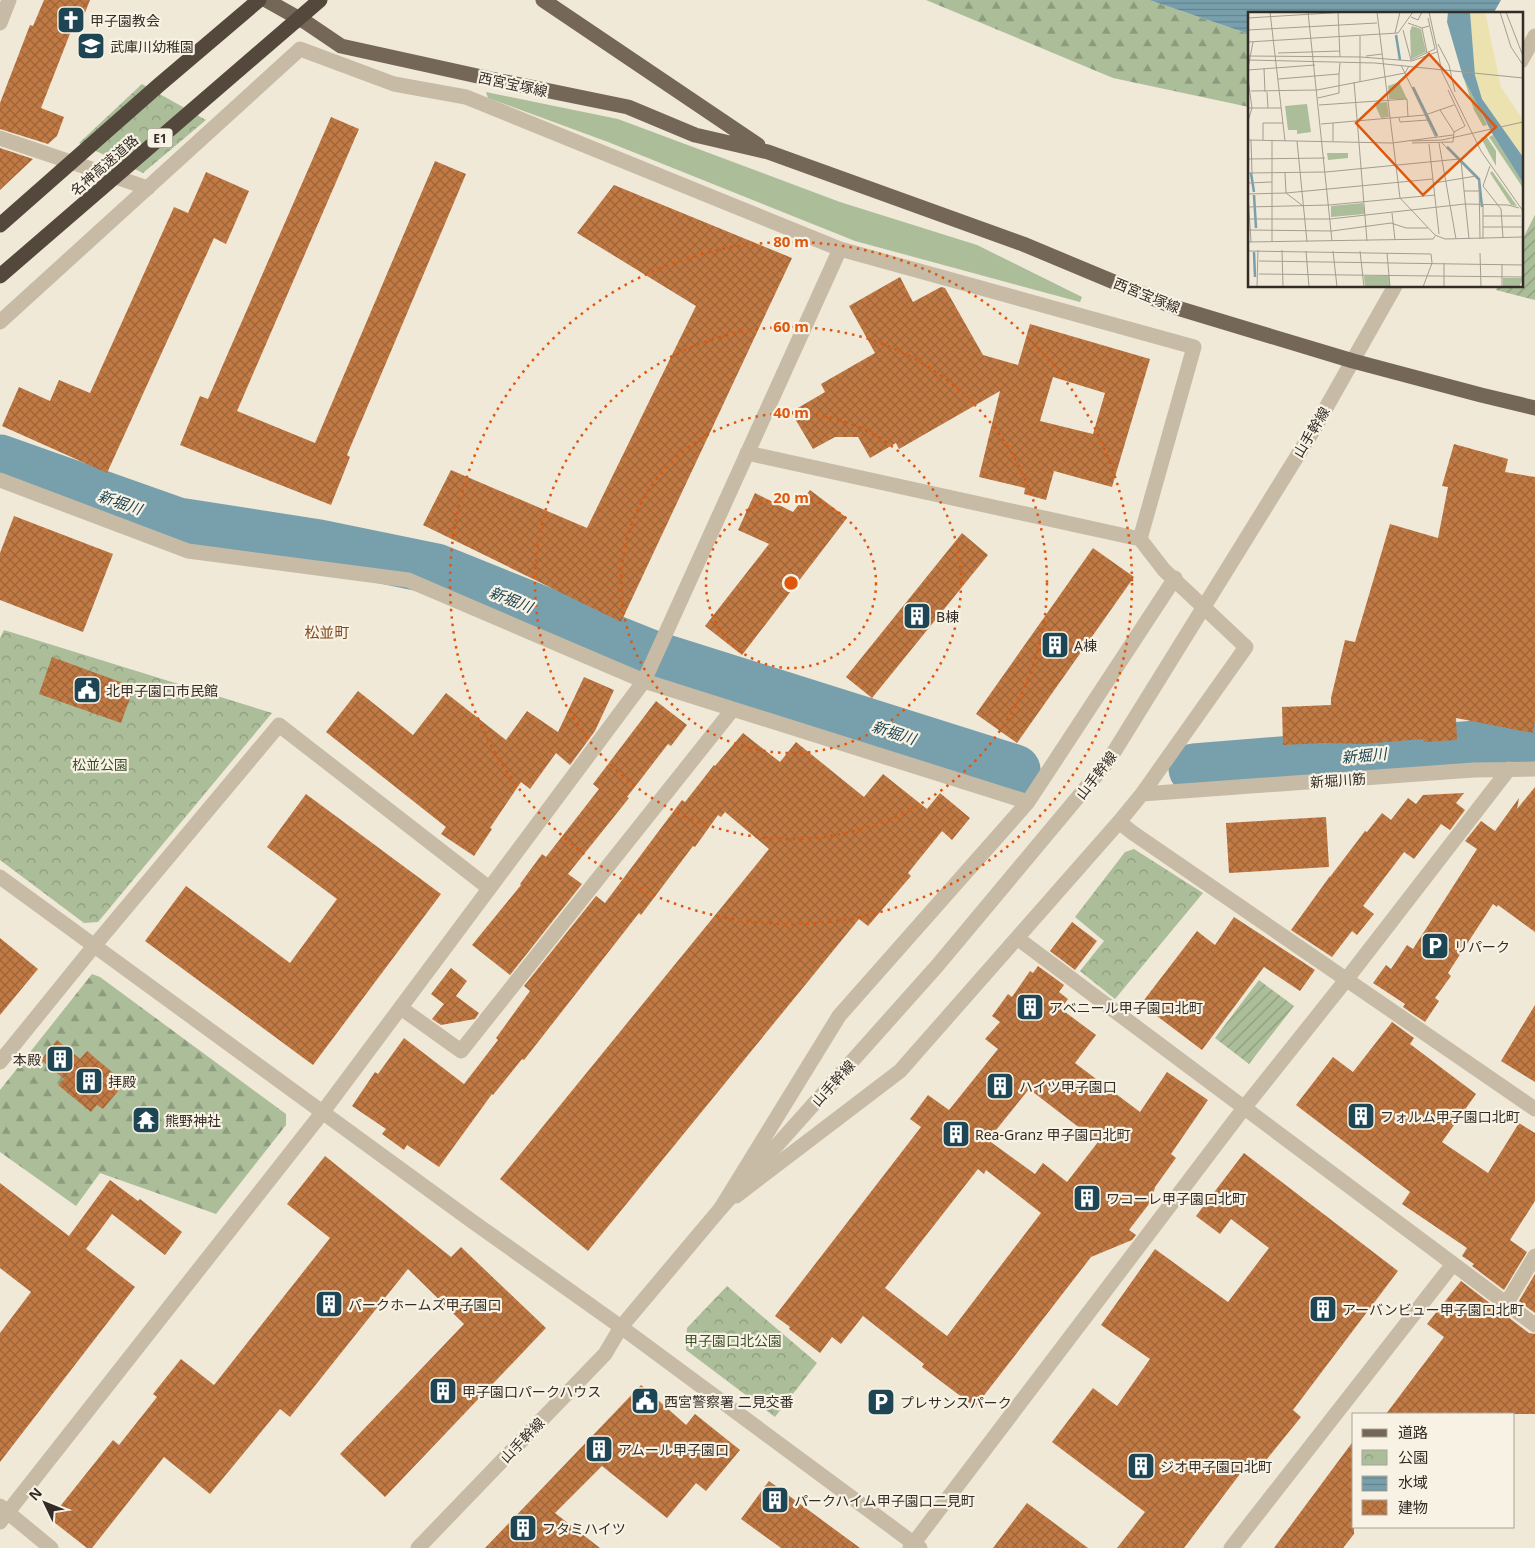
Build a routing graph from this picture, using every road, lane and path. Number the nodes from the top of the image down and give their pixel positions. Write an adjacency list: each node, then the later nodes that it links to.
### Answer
1 (9, 0): 6 (street)
2 (259, 0): 12 (highway, 名神高速道路, bridge)
3 (266, 0): 10 (main road, 西宮宝塚線)
4 (320, 0): 14 (highway, 名神高速道路 / E1, bridge)
5 (543, 0): 10 (main road, 西宮宝塚線)
6 (0, 24)
7 (1535, 36): 8 (street)
8 (1522, 59)
9 (0, 138): 11 (street)
10 (768, 152): 17 (main road, 西宮宝塚線)
11 (148, 188): 13 (street); 16 (street)
12 (0, 225)
13 (840, 249): 19 (street); 21 (street)
14 (0, 276)
15 (1394, 288): 17 (street, 山手幹線)
16 (0, 322)
17 (1353, 361): 18 (main road, 西宮宝塚線); 40 (street, 山手幹線, bridge)
18 (1535, 408)
19 (747, 454): 21 (street); 23 (street)
20 (0, 480): 23 (street)
21 (1140, 539): 22 (street)
22 (1175, 578): 27 (street); 28 (street)
23 (647, 676): 24 (street); 31 (street)
24 (733, 708): 28 (street); 35 (street)
25 (1535, 768): 26 (street, 新堀川筋)
26 (1508, 769): 27 (street, 新堀川筋); 34 (street)
27 (1142, 794): 29 (street)
28 (1028, 802): 40 (street)
29 (1119, 822): 32 (street); 34 (street)
30 (0, 877): 33 (street)
31 (489, 888): 33 (street); 35 (street)
32 (1017, 938): 37 (street); 40 (street)
33 (94, 946): 36 (street); 39 (street)
34 (1346, 980): 37 (street); 38 (street)
35 (401, 1008): 39 (street)
36 (0, 1062)
37 (1244, 1108): 42 (street); 47 (street)
38 (1535, 1109)
39 (322, 1112): 45 (street); 46 (street)
40 (721, 1208): 45 (street, 山手幹線)
41 (1535, 1256): 43 (street)
42 (1453, 1264): 43 (street); 50 (street)
43 (1506, 1304): 44 (street)
44 (1535, 1326)
45 (621, 1327): 47 (street); 49 (street, 山手幹線)
46 (3, 1514): 48 (street)
47 (914, 1546)
48 (51, 1548)
49 (418, 1548)
50 (1231, 1548)

